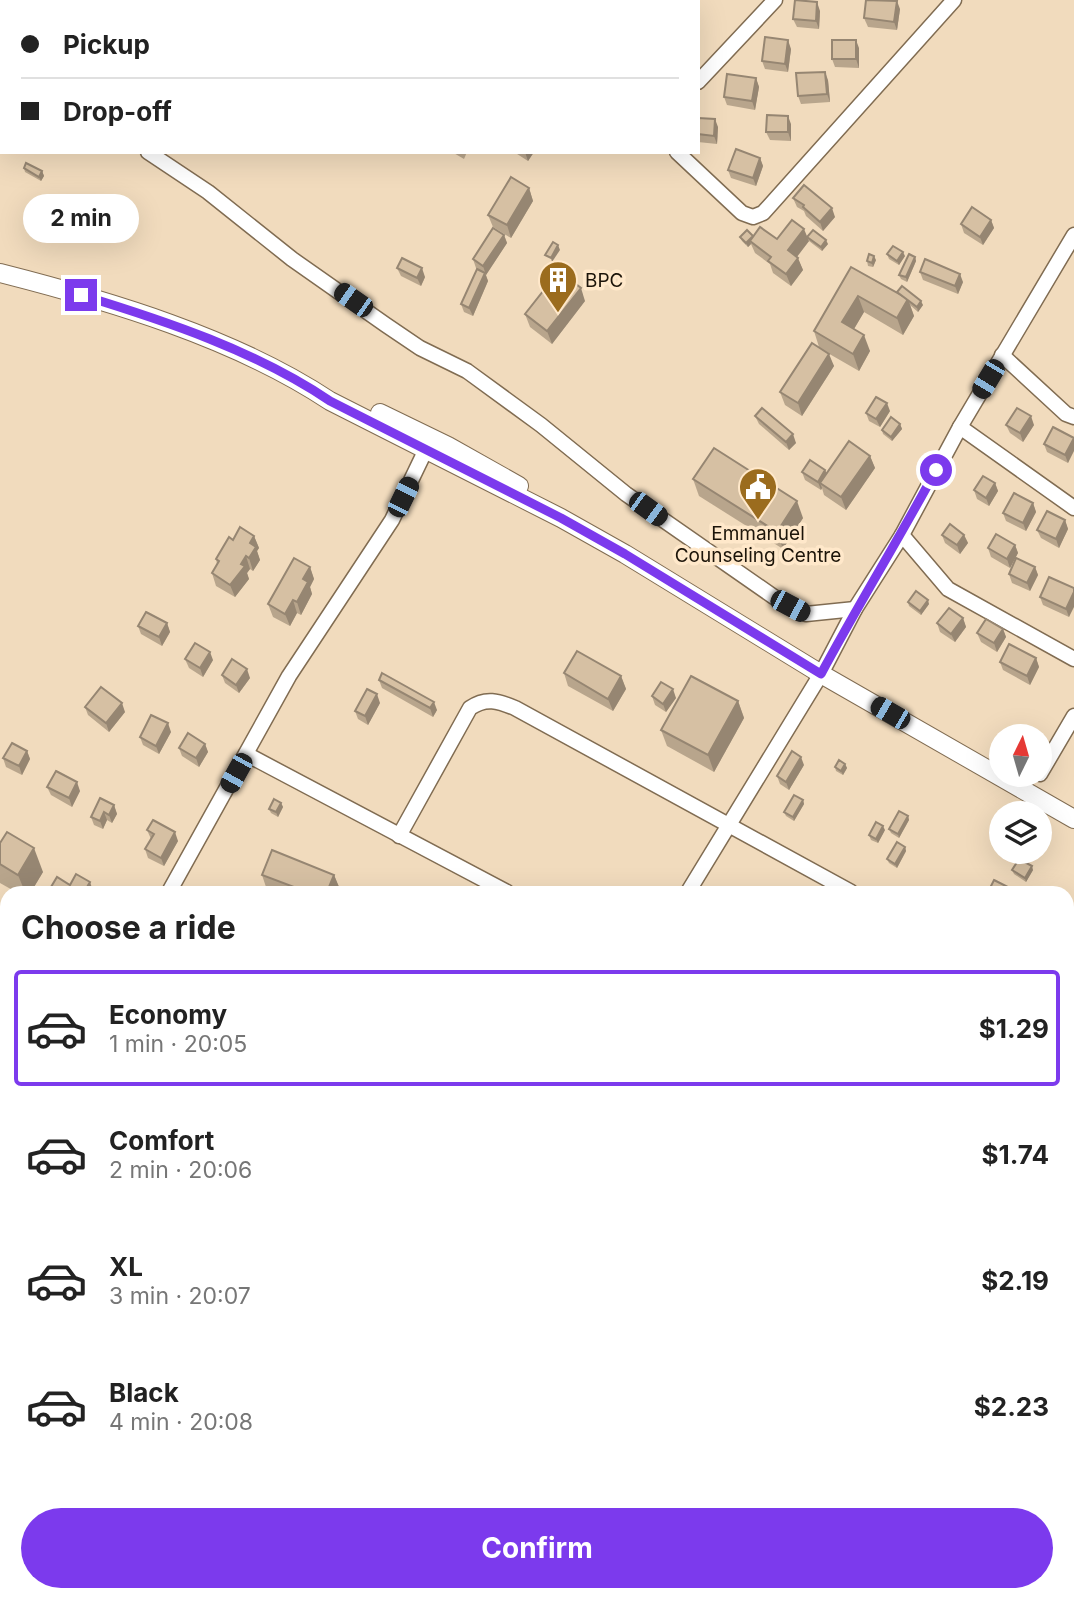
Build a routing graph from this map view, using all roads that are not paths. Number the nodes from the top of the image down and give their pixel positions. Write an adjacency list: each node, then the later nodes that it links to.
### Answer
1 (775, 0): 3 (street)
2 (954, 0): 5 (street)
3 (700, 80)
4 (151, 154): 14 (street)
5 (679, 154)
6 (1074, 235): 8 (street)
7 (0, 273): 11 (main road)
8 (1002, 355): 9 (street); 10 (street)
9 (1074, 417)
10 (960, 427): 12 (street); 13 (street)
11 (429, 444): 16 (main road); 19 (street)
12 (1074, 508)
13 (902, 535): 14 (street); 15 (street)
14 (855, 609): 16 (street)
15 (1074, 659)
16 (821, 674): 21 (main road); 23 (street)
17 (1074, 716): 18 (street)
18 (1052, 753)
19 (246, 754): 24 (street); 25 (street)
20 (1031, 788): 21 (street)
21 (1029, 792): 22 (main road)
22 (1074, 819)
23 (730, 826): 24 (street); 27 (street); 28 (street)
24 (399, 836): 26 (street)
25 (172, 886)
26 (495, 886)
27 (692, 886)
28 (840, 886)

